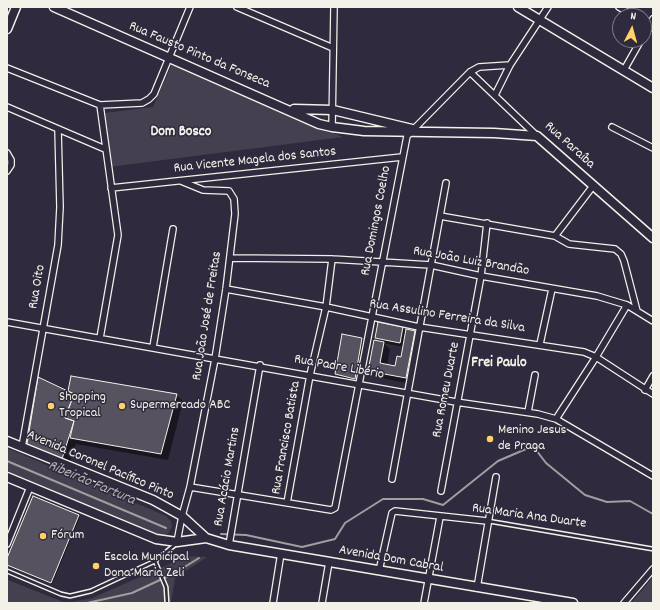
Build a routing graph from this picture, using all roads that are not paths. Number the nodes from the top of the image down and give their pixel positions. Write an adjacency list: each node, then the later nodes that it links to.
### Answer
1 (16, 7): 9 (street)
2 (54, 7): 12 (street, Rua Fausto Pinto da Fonseca)
3 (190, 7): 12 (street)
4 (237, 7): 10 (street)
5 (334, 7): 10 (street)
6 (518, 7): 8 (street)
7 (548, 7): 8 (street)
8 (540, 20): 13 (street); 15 (street)
9 (7, 28)
10 (333, 48): 22 (street)
11 (636, 48): 15 (street)
12 (170, 57): 19 (street); 21 (street, Rua Fausto Pinto da Fonseca)
13 (510, 65): 16 (street); 18 (street)
14 (7, 68): 19 (street)
15 (624, 70): 17 (street)
16 (470, 72): 18 (street, Rua Paraíba); 28 (street)
17 (653, 88)
18 (495, 95): 29 (street, Rua Paraíba)
19 (100, 105): 31 (street)
20 (7, 107): 26 (street)
21 (289, 109): 22 (street, Rua Fausto Pinto da Fonseca); 24 (street, Rua Fausto Pinto da Fonseca)
22 (333, 110): 23 (street, Rua Fausto Pinto da Fonseca); 24 (street)
23 (373, 120): 27 (street); 28 (street, Rua Fausto Pinto da Fonseca)
24 (332, 127): 27 (street, Rua Fausto Pinto da Fonseca)
25 (612, 127): 30 (street)
26 (58, 129): 31 (street); 58 (street, Rua Oito)
27 (372, 130): 28 (street, Rua Fausto Pinto da Fonseca)
28 (414, 131): 29 (street, Rua Fausto Pinto da Fonseca); 33 (street, Rua Domingos Coelho)
29 (537, 136): 37 (street, Rua Paraíba)
30 (653, 148)
31 (105, 149): 38 (street)
32 (7, 153): 34 (street)
33 (402, 157): 35 (street, Rua Vicente Magela dos Santos); 46 (street, Rua Domingos Coelho)
34 (7, 171)
35 (181, 181): 38 (street, Rua Vicente Magela dos Santos); 44 (street, Rua João José de Freitas)
36 (446, 183): 39 (street)
37 (593, 186): 42 (street); 43 (street, Rua Paraíba)
38 (110, 188): 60 (street)
39 (440, 216): 40 (street); 47 (street)
40 (487, 223): 42 (street); 48 (street, Rua Romeu Duarte)
41 (173, 229): 62 (street)
42 (555, 236): 53 (street)
43 (653, 238)
44 (230, 258): 45 (street, Rua João Luiz Brandão); 49 (street, Rua João José de Freitas)
45 (332, 259): 46 (street, Rua João Luiz Brandão); 52 (street, Rua Francisco Batista)
46 (383, 260): 47 (street, Rua João Luiz Brandão); 54 (street, Rua Domingos Coelho)
47 (430, 264): 48 (street, Rua João Luiz Brandão); 57 (street)
48 (482, 276): 50 (street, Rua João Luiz Brandão); 59 (street, Rua Romeu Duarte)
49 (226, 288): 52 (street, Rua Assulino Ferreira da Silva); 64 (street, Rua João José de Freitas)
50 (552, 289): 51 (street, Rua João Luiz Brandão); 61 (street)
51 (627, 305): 53 (street, Rua João Luiz Brandão); 63 (street)
52 (326, 307): 54 (street, Rua Assulino Ferreira da Silva); 66 (street, Rua Francisco Batista)
53 (637, 311): 55 (street, Rua João Luiz Brandão)
54 (371, 317): 57 (street, Rua Assulino Ferreira da Silva); 69 (street, Rua Domingos Coelho)
55 (653, 321)
56 (7, 322): 58 (street, Rua Padre Libério)
57 (419, 327): 59 (street, Rua Assulino Ferreira da Silva); 71 (street)
58 (43, 328): 60 (street, Rua Padre Libério); 77 (street, Rua Oito)
59 (471, 333): 61 (street, Rua Assulino Ferreira da Silva); 73 (street, Rua Romeu Duarte)
60 (100, 338): 62 (street, Rua Padre Libério)
61 (540, 344): 63 (street, Rua Assulino Ferreira da Silva)
62 (154, 347): 64 (street, Rua Padre Libério)
63 (596, 357): 70 (street, Rua Assulino Ferreira da Silva); 75 (street)
64 (215, 359): 65 (street, Rua Padre Libério); 83 (street, Rua João José de Freitas)
65 (260, 366): 66 (street, Rua Padre Libério); 85 (street, Rua Acácio Martins)
66 (310, 375): 69 (street, Rua Padre Libério); 86 (street, Rua Francisco Batista)
67 (535, 375): 74 (street)
68 (653, 376): 70 (street)
69 (359, 383): 71 (street, Rua Padre Libério); 86 (street, Rua Domingos Coelho)
70 (645, 390): 72 (street, Rua Assulino Ferreira da Silva)
71 (408, 393): 73 (street, Rua Padre Libério); 81 (street)
72 (653, 394)
73 (456, 402): 74 (street, Rua Padre Libério); 84 (street, Rua Romeu Duarte)
74 (528, 412): 75 (street, Rua Padre Libério)
75 (556, 419): 78 (street, Rua Padre Libério)
76 (7, 440): 77 (street, Avenida Coronel Pacífico Pinto)
77 (22, 447): 87 (street, Avenida Coronel Pacífico Pinto)
78 (653, 476)
79 (7, 477): 82 (street)
80 (496, 477): 89 (street)
81 (392, 479)
82 (30, 487): 91 (street); 93 (street)
83 (190, 487): 85 (street); 87 (street, Rua João José de Freitas)
84 (441, 491)
85 (237, 495): 86 (street); 92 (street, Rua Acácio Martins)
86 (287, 503)
87 (182, 516): 90 (street, Avenida Coronel Pacífico Pinto); 91 (street, Rua João José de Freitas)
88 (440, 517): 89 (street, Rua Maria Ana Duarte); 100 (street, Rua Maria Ana Duarte); 101 (street)
89 (487, 521): 94 (lane, Rua Maria Ana Duarte); 102 (street)
90 (206, 538): 91 (street); 92 (street, Avenida Dom Cabral)
91 (177, 542): 96 (lane)
92 (230, 542): 95 (street, Avenida Dom Cabral)
93 (7, 544)
94 (653, 549)
95 (281, 553): 97 (street, Avenida Dom Cabral); 104 (street)
96 (155, 561): 99 (lane); 103 (lane)
97 (329, 562): 100 (street, Avenida Dom Cabral); 105 (street)
98 (653, 569): 108 (street)
99 (7, 571)
100 (379, 571): 101 (street, Avenida Dom Cabral)
101 (428, 579): 102 (street, Avenida Dom Cabral); 106 (street)
102 (477, 588): 107 (street, Avenida Dom Cabral)
103 (168, 603)
104 (273, 603)
105 (322, 603)
106 (424, 603)
107 (573, 603)
108 (624, 603)

